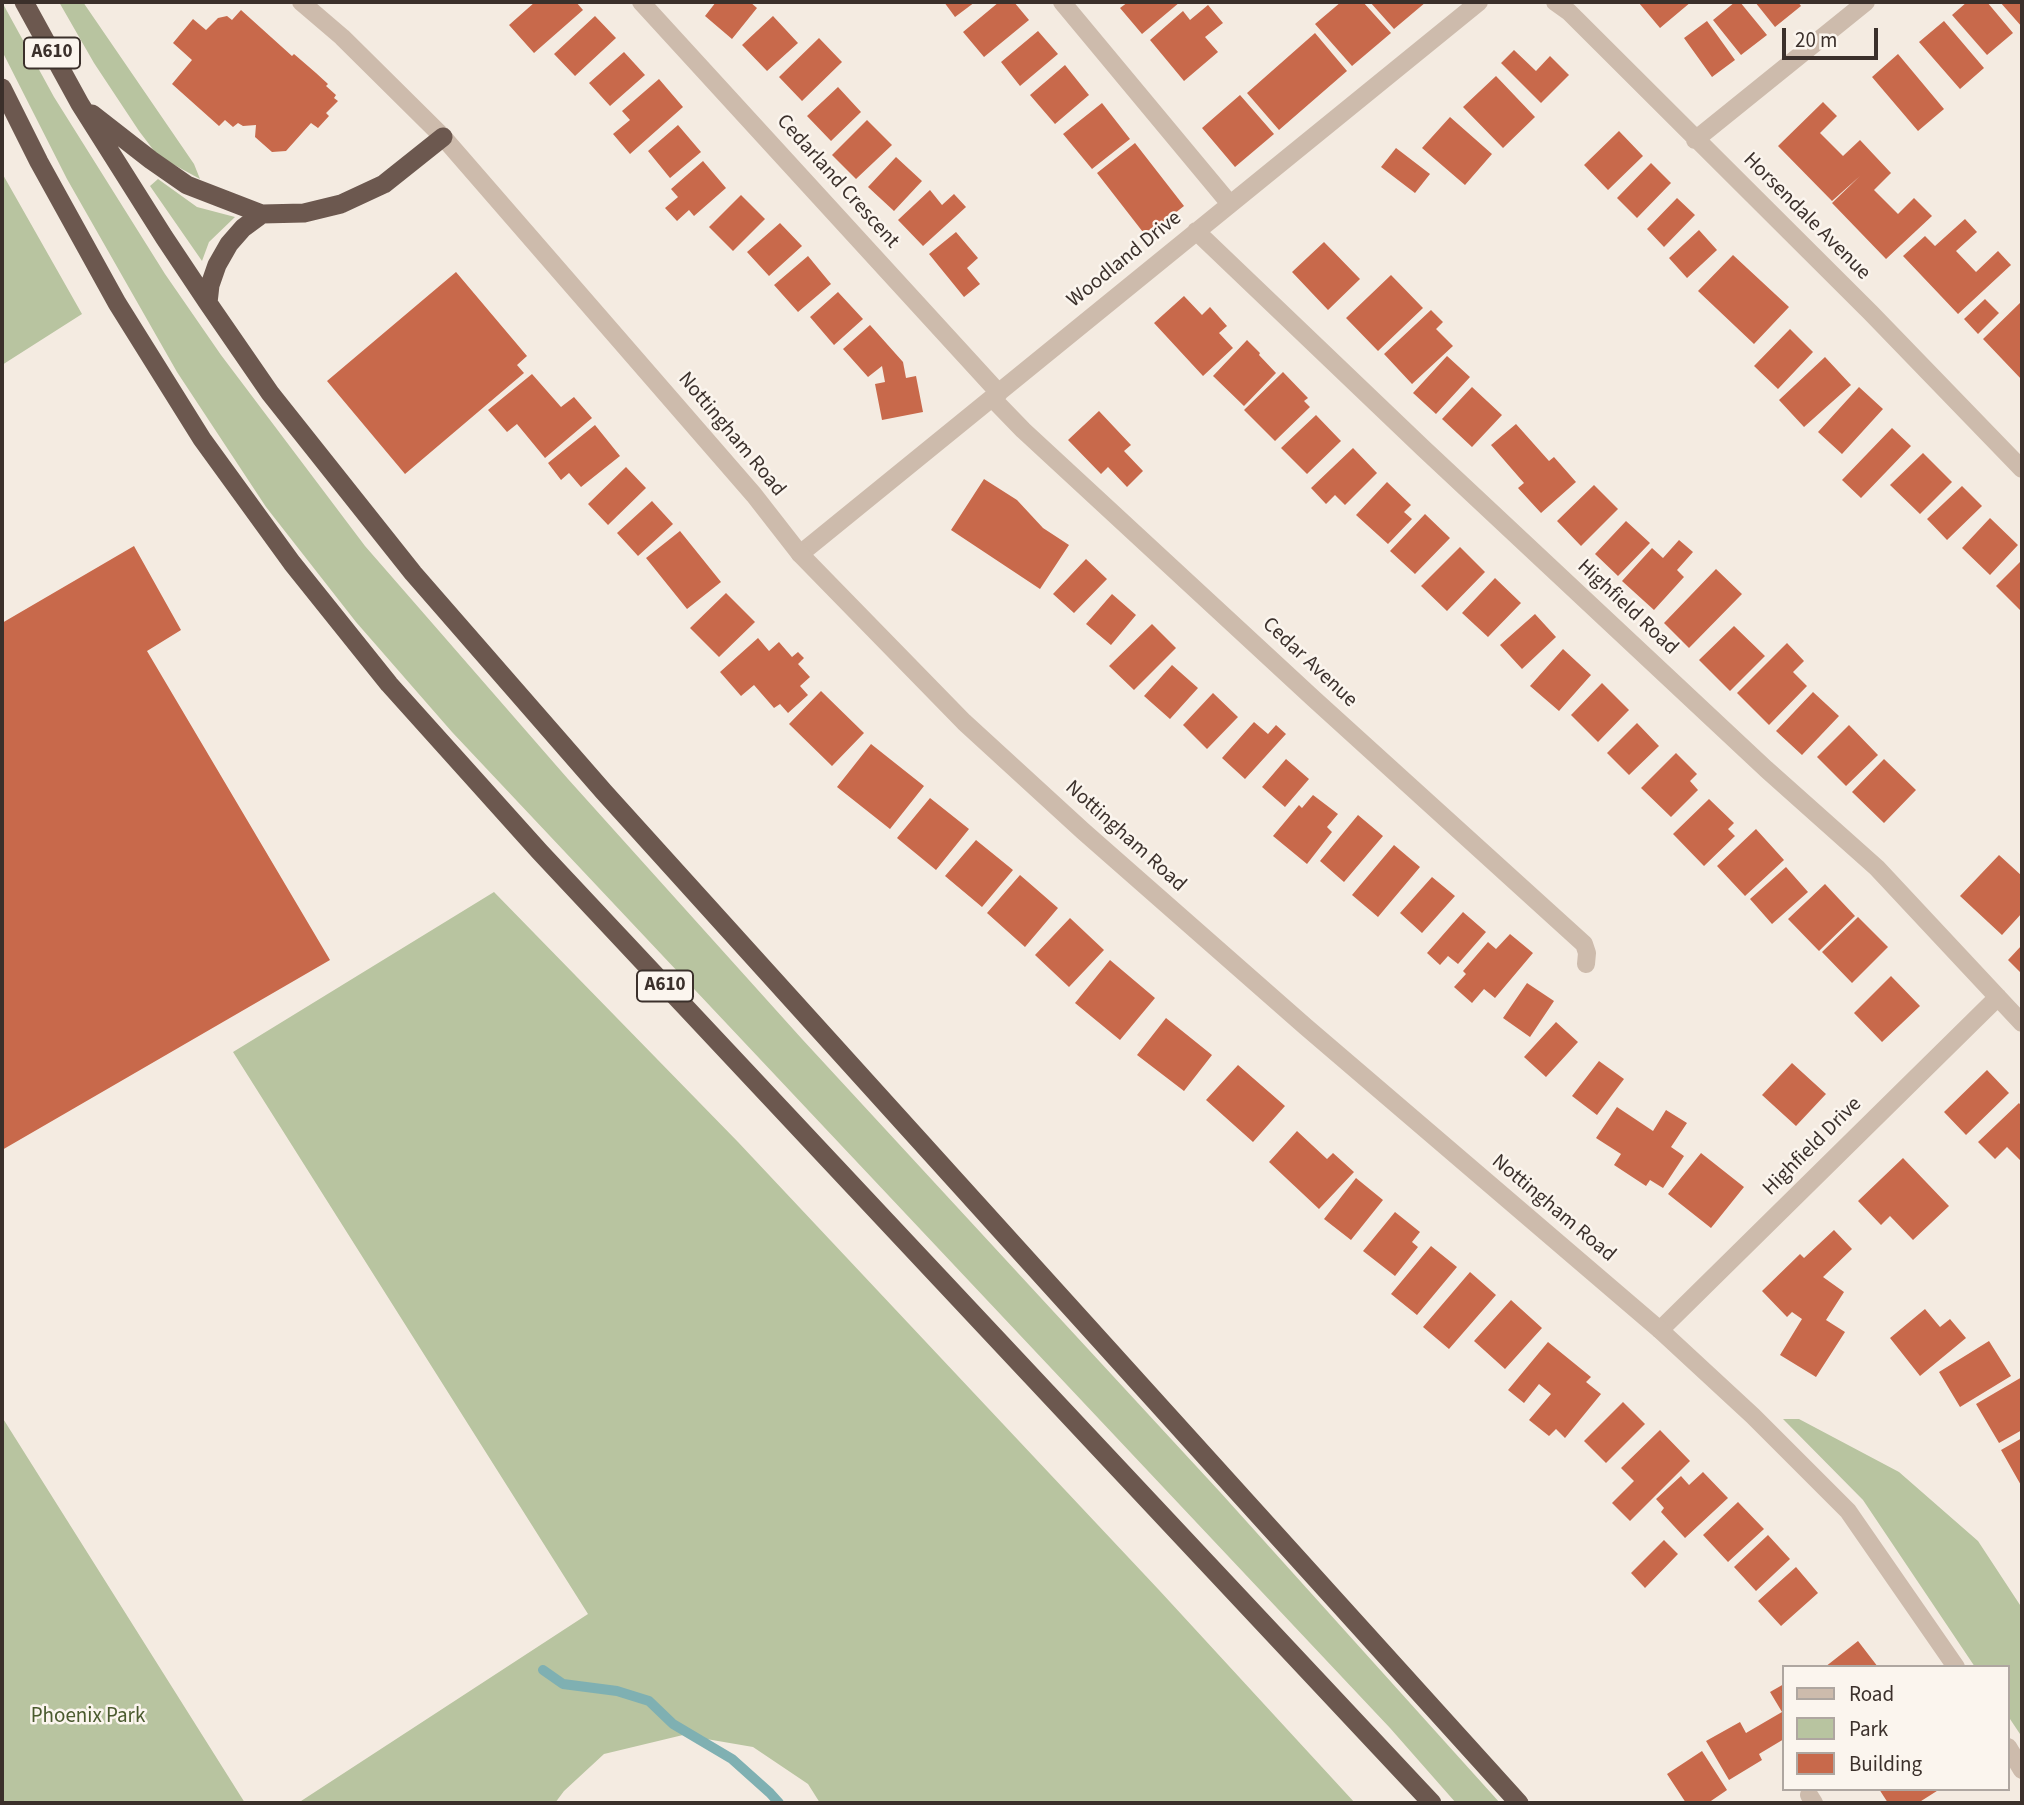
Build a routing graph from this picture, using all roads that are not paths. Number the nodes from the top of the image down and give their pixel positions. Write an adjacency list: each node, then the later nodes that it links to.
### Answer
1 (24, 2): 9 (highway, A610)
2 (301, 2): 10 (street, Nottingham Road)
3 (641, 2): 16 (street, Cedarland Crescent)
4 (1062, 2): 12 (street)
5 (1479, 2): 12 (street, Woodland Drive)
6 (1555, 2): 11 (street, Horsendale Avenue)
7 (1866, 2): 11 (street)
8 (2, 88): 26 (highway, A610)
9 (80, 104): 13 (highway); 15 (highway, A610)
10 (443, 137): 13 (highway); 18 (street, Nottingham Road)
11 (1695, 140): 17 (street, Horsendale Avenue)
12 (1230, 204): 14 (street, Woodland Drive)
13 (262, 214): 15 (highway)
14 (1196, 232): 16 (street, Woodland Drive); 20 (street, Highfield Road)
15 (208, 303): 27 (highway, A610)
16 (995, 395): 18 (street, Woodland Drive); 19 (street, Cedar Avenue)
17 (2022, 469)
18 (800, 554): 22 (street, Nottingham Road)
19 (1586, 964)
20 (1998, 997): 21 (street, Highfield Road); 22 (street, Highfield Drive)
21 (2022, 1023)
22 (1660, 1330): 23 (street, Nottingham Road)
23 (1955, 1665)
24 (2010, 1750): 25 (street)
25 (2022, 1770)
26 (1432, 1803)
27 (1519, 1803)

